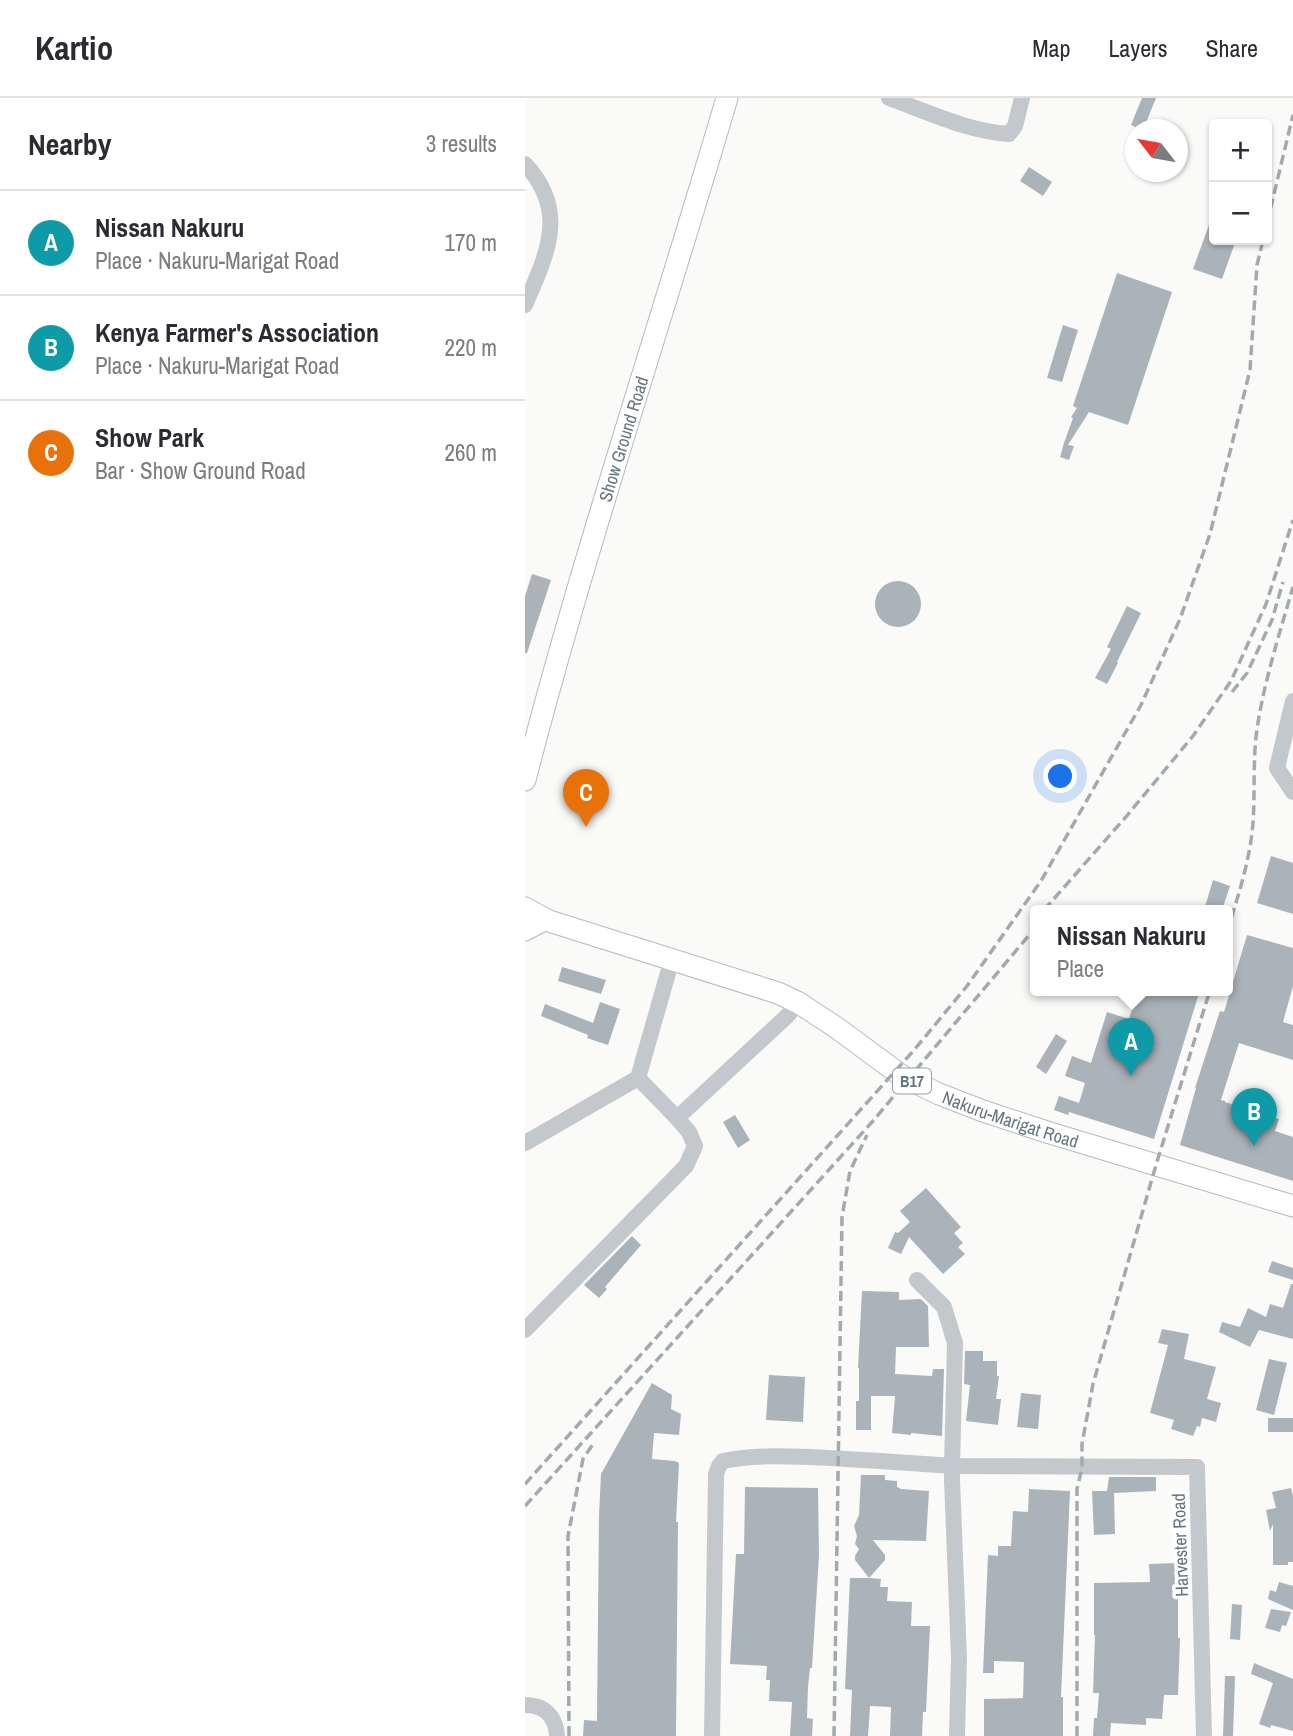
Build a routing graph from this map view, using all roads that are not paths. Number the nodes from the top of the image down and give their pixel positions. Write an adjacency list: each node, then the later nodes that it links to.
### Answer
1 (727, 98): 7 (main road, Show Ground Road)
2 (889, 98): 3 (street)
3 (1022, 98)
4 (525, 164): 5 (street)
5 (525, 305)
6 (1293, 701): 8 (street)
7 (525, 780)
8 (1293, 792)
9 (525, 895): 10 (main road)
10 (535, 920): 11 (main road, Nakuru-Marigat Road / B17)
11 (672, 959): 12 (main road, Nakuru-Marigat Road / B17); 13 (street)
12 (799, 1003): 14 (street); 16 (main road, Nakuru-Marigat Road / B17)
13 (638, 1078): 14 (street); 15 (street)
14 (677, 1118): 18 (street)
15 (525, 1143)
16 (1293, 1206)
17 (917, 1280): 19 (street)
18 (525, 1330)
19 (952, 1466): 22 (street); 23 (street); 24 (street, Harvester Road)
20 (525, 1705): 21 (street)
21 (557, 1736)
22 (712, 1736)
23 (957, 1736)
24 (1204, 1736)

